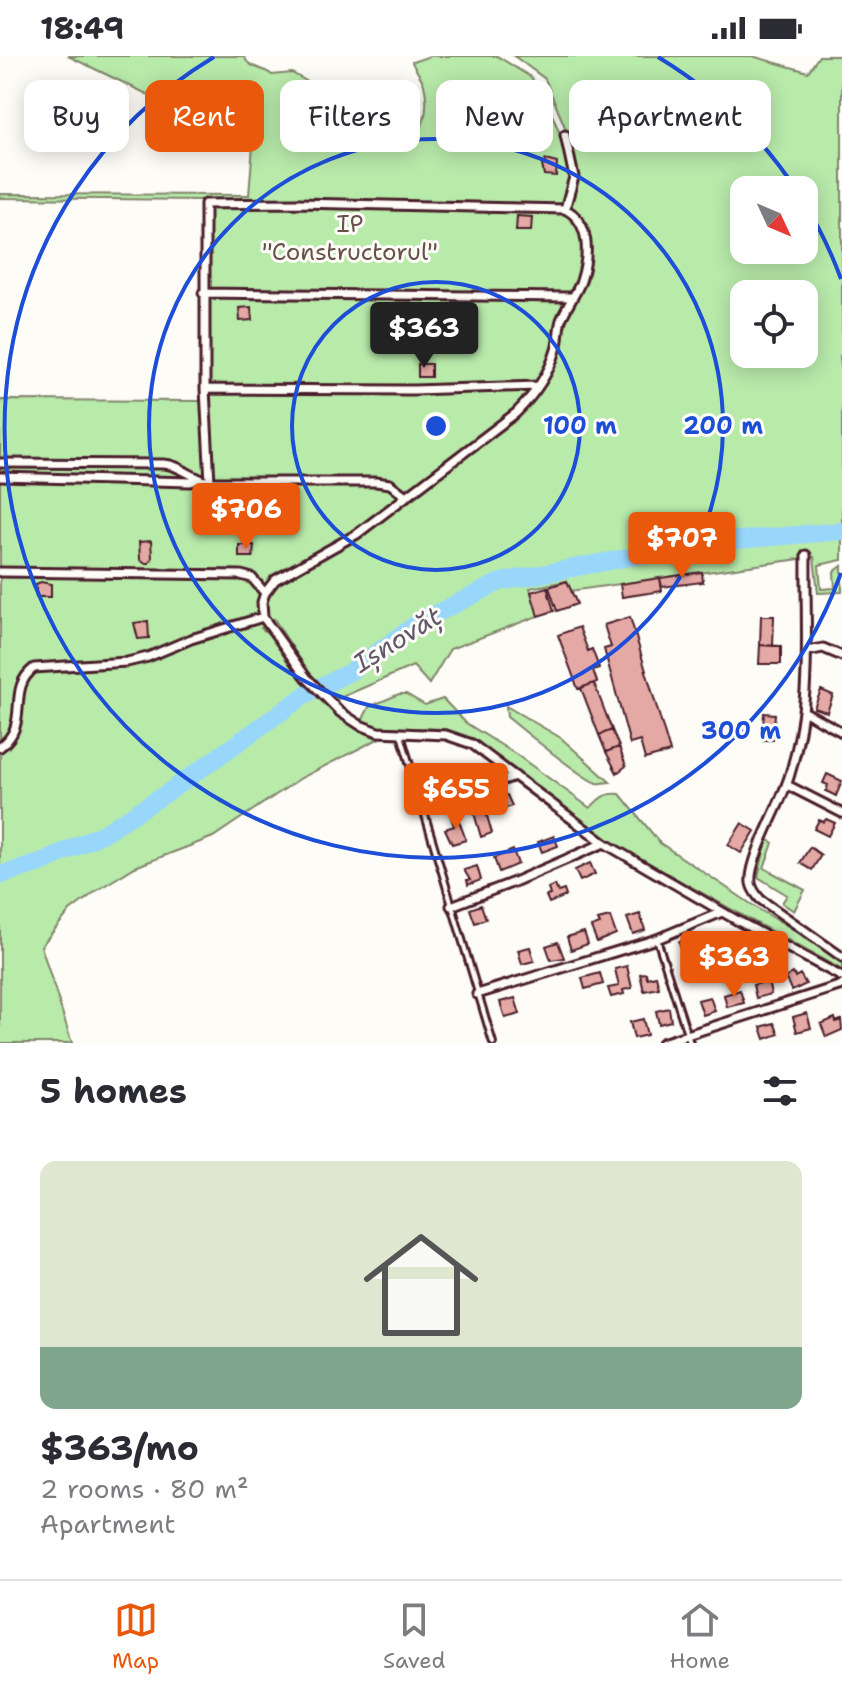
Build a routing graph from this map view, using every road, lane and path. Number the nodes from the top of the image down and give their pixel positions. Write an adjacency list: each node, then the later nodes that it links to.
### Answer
1 (565, 135): 2 (street)
2 (565, 209): 3 (street); 4 (street)
3 (203, 293): 4 (street); 6 (street)
4 (571, 297): 5 (street)
5 (538, 386): 6 (street); 11 (street)
6 (205, 389): 10 (street)
7 (0, 463): 9 (street)
8 (0, 477): 9 (street)
9 (198, 480): 10 (street)
10 (210, 482): 11 (street)
11 (406, 496): 14 (street)
12 (806, 555): 16 (street)
13 (0, 572): 14 (street)
14 (265, 593): 15 (street)
15 (263, 617): 20 (street); 21 (street)
16 (808, 651): 17 (street); 18 (street)
17 (842, 656)
18 (805, 712): 19 (street); 23 (street)
19 (842, 732)
20 (401, 734): 22 (street); 24 (lane)
21 (0, 747)
22 (515, 776): 24 (street); 26 (street)
23 (787, 785): 25 (street); 30 (street)
24 (423, 808): 27 (lane)
25 (842, 813)
26 (604, 843): 27 (street); 28 (street)
27 (451, 906): 33 (lane)
28 (722, 912): 29 (street); 31 (street)
29 (657, 939): 33 (street); 34 (lane)
30 (842, 957)
31 (842, 977)
32 (842, 985): 34 (street)
33 (477, 994): 35 (lane)
34 (688, 1039): 36 (street)
35 (493, 1043)
36 (662, 1043)

